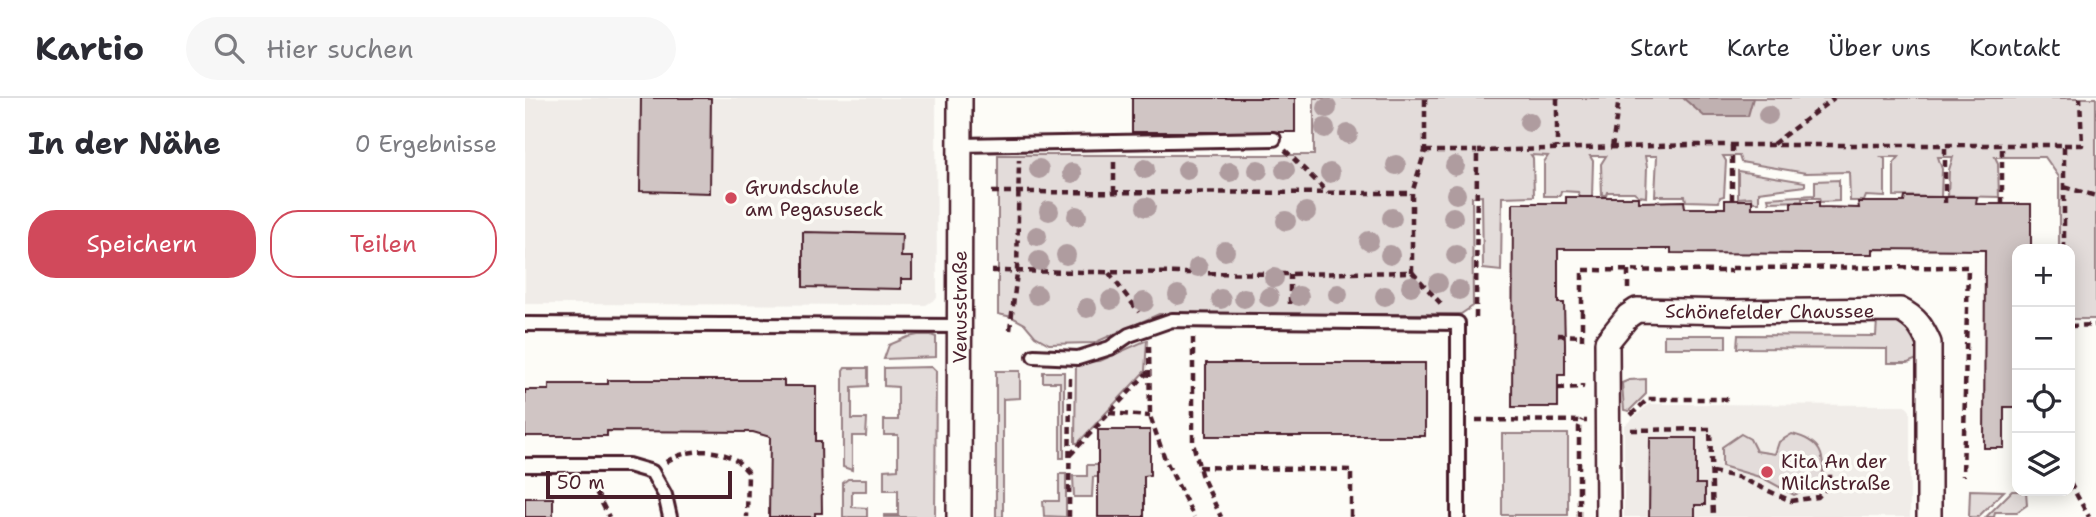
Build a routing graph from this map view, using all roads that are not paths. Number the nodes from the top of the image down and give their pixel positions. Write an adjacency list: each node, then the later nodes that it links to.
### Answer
1 (960, 98): 3 (street, Venusstraße)
2 (1274, 139): 3 (lane)
3 (960, 145): 5 (street, Venusstraße)
4 (525, 324): 5 (lane)
5 (959, 326): 9 (street, Venusstraße)
6 (1034, 356): 10 (lane)
7 (525, 465): 8 (lane)
8 (670, 517)
9 (959, 517)
10 (1458, 517)
11 (1608, 517): 12 (street, Schönefelder Chaussee)
12 (1929, 517)

